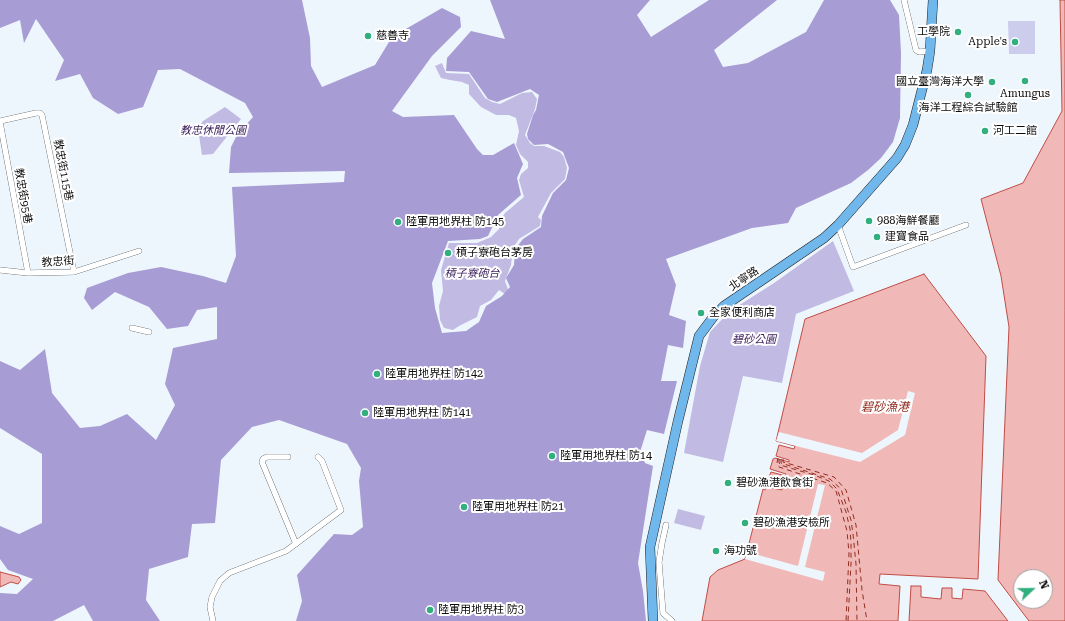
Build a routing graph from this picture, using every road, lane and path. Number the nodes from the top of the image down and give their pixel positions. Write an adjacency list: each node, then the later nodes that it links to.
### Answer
1 (904, 0): 3 (street)
2 (933, 0): 3 (main road, 北寧路)
3 (930, 51): 5 (main road, 北寧路)
4 (0, 122): 9 (street, 教忠街115巷); 10 (street, 教忠街95巷)
5 (838, 225): 6 (street); 18 (main road, 北寧路)
6 (966, 225)
7 (139, 252): 9 (street, 教忠街)
8 (0, 270): 10 (street, 教忠街)
9 (74, 272): 10 (street, 教忠街)
10 (28, 273)
11 (132, 328): 12 (street)
12 (149, 332)
13 (288, 457): 16 (street)
14 (318, 457): 16 (street)
15 (666, 525): 19 (street)
16 (296, 544): 17 (street)
17 (213, 621)
18 (653, 621)
19 (672, 621)

